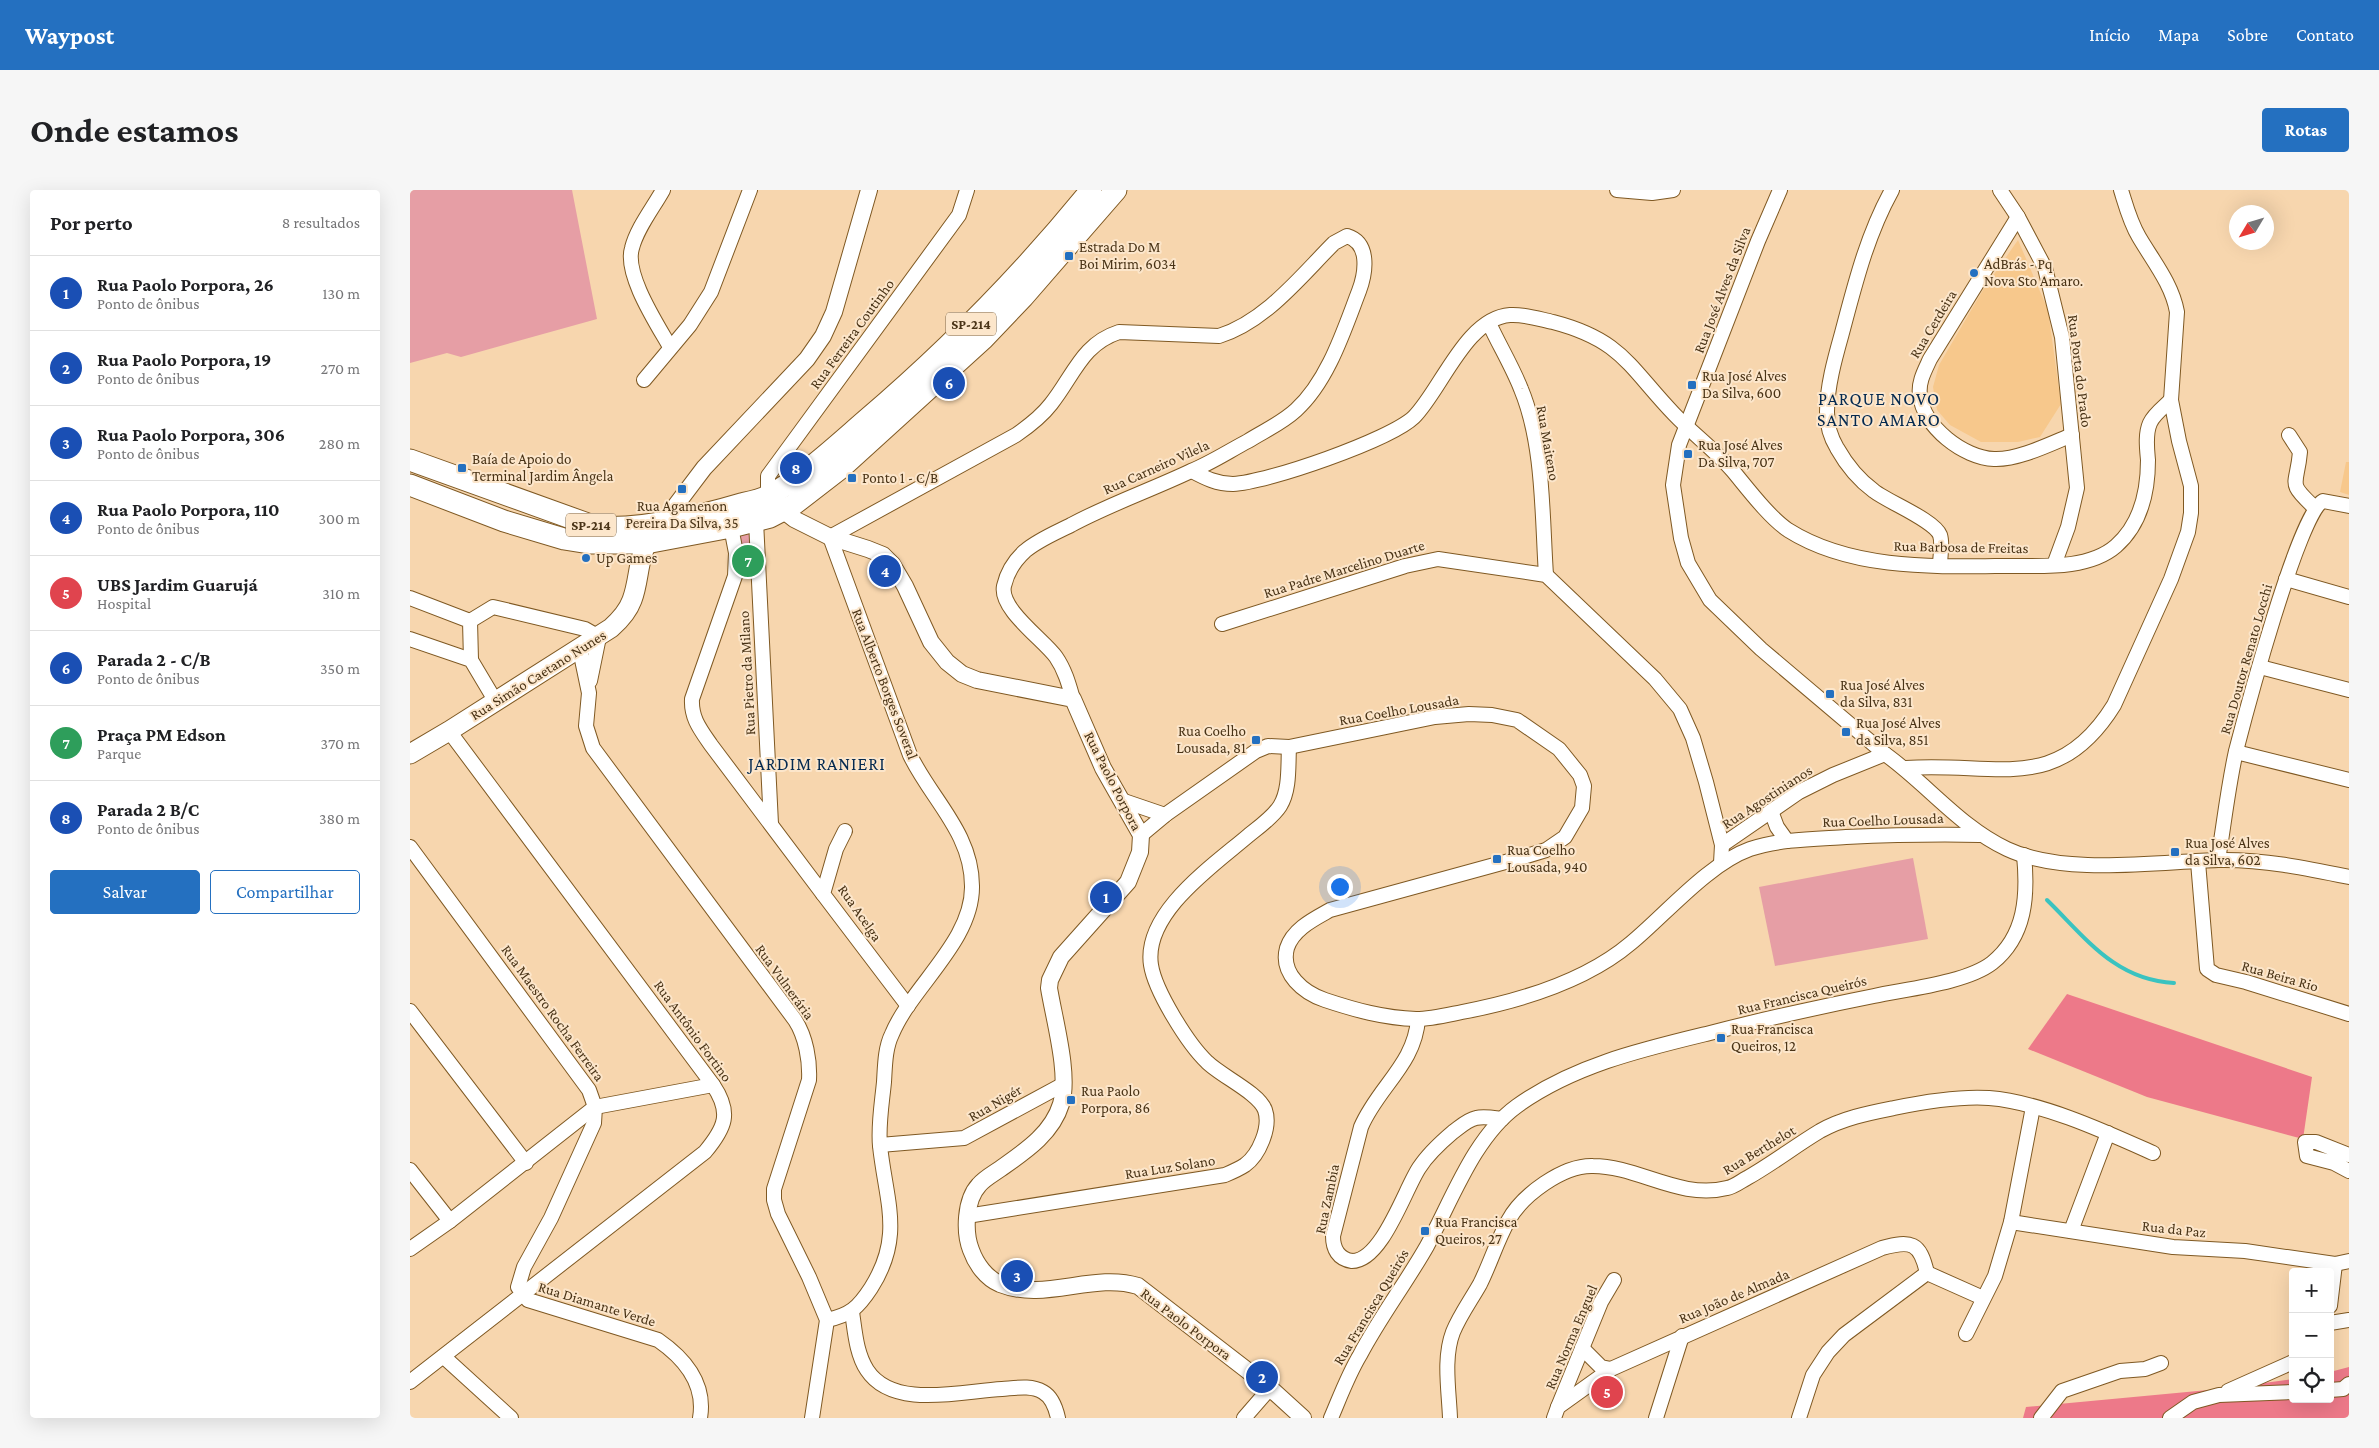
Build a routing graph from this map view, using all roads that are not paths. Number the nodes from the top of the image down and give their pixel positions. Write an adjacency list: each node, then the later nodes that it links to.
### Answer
1 (663, 190): 15 (street)
2 (750, 190): 15 (street)
3 (869, 190): 27 (street)
4 (967, 190): 24 (street, Rua Ferreira Coutinho)
5 (1092, 190): 24 (main road, SP-214)
6 (1116, 190): 24 (main road, SP-214)
7 (1617, 190): 8 (street)
8 (1673, 190)
9 (1780, 190): 18 (street, Rua José Alves da Silva)
10 (1892, 190): 32 (street)
11 (2000, 190): 13 (street, Rua Porta do Prado)
12 (2121, 190): 17 (street)
13 (2018, 217): 20 (street, Rua Porta do Prado); 20 (street, Rua Cerdeira)
14 (1489, 323): 18 (street, Rua Barbosa de Freitas); 22 (street, Rua Barbosa de Freitas); 35 (street, Rua Maiteno)
15 (670, 347): 16 (street)
16 (644, 380)
17 (2171, 400): 33 (street, Rua Barbosa de Freitas); 56 (street)
18 (1686, 426): 32 (street, Rua Barbosa de Freitas); 55 (street, Rua José Alves da Silva)
19 (2289, 435): 26 (street)
20 (2072, 436): 33 (street, Rua Porta do Prado)
21 (410, 460): 27 (main road, SP-214)
22 (1192, 471): 30 (street, Rua Carneiro Vilela); 49 (street, Rua Carneiro Vilela)
23 (410, 484): 31 (main road, SP-214)
24 (775, 504): 27 (main road, SP-214); 28 (main road, SP-214); 30 (street)
25 (2349, 506): 26 (street)
26 (2315, 508): 37 (street, Rua Doutor Renato Locchi)
27 (664, 521): 31 (main road, Rua Simão Caetano Nunes)
28 (756, 521): 29 (main road, SP-214); 34 (street, Rua Pietro da Milano)
29 (731, 527): 31 (main road, SP-214); 36 (street)
30 (830, 537): 49 (street); 74 (street, Rua Alberto Borges Soveral)
31 (646, 543): 42 (main road, Rua Simão Caetano Nunes)
32 (1940, 565): 33 (street, Rua Barbosa de Freitas)
33 (2054, 565)
34 (758, 575): 36 (street); 61 (street, Rua Pietro da Milano)
35 (1546, 575): 41 (street, Rua Padre Marcelino Duarte); 66 (street)
36 (735, 576): 61 (street)
37 (2286, 579): 38 (street); 46 (street, Rua Doutor Renato Locchi)
38 (2349, 597)
39 (410, 598): 40 (street)
40 (470, 621): 42 (street); 45 (street)
41 (1222, 624)
42 (599, 638): 44 (main road, Rua Simão Caetano Nunes); 47 (street, Rua Vulnerária)
43 (410, 639): 45 (street)
44 (580, 650): 47 (street, Rua Vulnerária); 50 (main road, Rua Simão Caetano Nunes)
45 (471, 660): 50 (street)
46 (2260, 667): 48 (street); 53 (street, Rua Doutor Renato Locchi)
47 (588, 686): 103 (street, Rua Vulnerária)
48 (2349, 690)
49 (1067, 694): 58 (street, Rua Paolo Porpora)
50 (496, 702): 51 (main road, Rua Simão Caetano Nunes)
51 (449, 731): 54 (main road, Rua Simão Caetano Nunes); 79 (street, Rua Antônio Fortino)
52 (1289, 747): 60 (street, Rua Coelho Lousada); 77 (street, Rua Coelho Lousada); 90 (street, Rua Luz Solano)
53 (2236, 752): 57 (street); 69 (street, Rua Doutor Renato Locchi)
54 (410, 754)
55 (1885, 754): 56 (street, Rua José Alves da Silva); 59 (street, Rua Agostinianos)
56 (1906, 768): 64 (street, Rua José Alves da Silva)
57 (2349, 780)
58 (1121, 800): 60 (street); 63 (street, Rua Paolo Porpora)
59 (1771, 810): 65 (street); 66 (street, Rua Agostinianos)
60 (1165, 815): 63 (street, Rua Coelho Lousada)
61 (771, 824): 73 (street)
62 (845, 831): 73 (street, Rua Acelga)
63 (1141, 835): 78 (street, Rua Paolo Porpora)
64 (1980, 835): 65 (street, Rua Coelho Lousada); 68 (street, Rua José Alves da Silva)
65 (1787, 841): 71 (street, Rua Coelho Lousada)
66 (1722, 845): 71 (street)
67 (410, 847): 80 (street, Rua Maestro Rocha Ferreira)
68 (2024, 855): 70 (street, Rua José Alves da Silva); 82 (street, Rua Francisca Queirós)
69 (2218, 860): 70 (street, Rua José Alves da Silva); 72 (street, Rua José Alves da Silva)
70 (2198, 862): 76 (street, Rua Beira Rio)
71 (1722, 863): 77 (street, Rua Coelho Lousada)
72 (2349, 877)
73 (823, 894): 74 (street, Rua Acelga)
74 (908, 1006): 84 (street, Rua Alberto Borges Soveral)
75 (410, 1011): 87 (street)
76 (2349, 1014)
77 (1418, 1019): 82 (street, Rua Zambia)
78 (1064, 1084): 84 (street, Rua Nigér); 90 (street, Rua Paolo Porpora)
79 (713, 1085): 80 (street); 100 (street, Rua Antônio Fortino)
80 (596, 1107): 87 (street); 100 (street, Rua Maestro Rocha Ferreira)
81 (2033, 1107): 83 (street, Rua Berthelot); 92 (street); 127 (street, Rua Berthelot)
82 (1502, 1119): 126 (street, Rua Francisca Queirós)
83 (2108, 1133): 85 (street, Rua Berthelot); 93 (street)
84 (880, 1145): 102 (street, Rua Alberto Borges Soveral)
85 (2153, 1153)
86 (2349, 1155): 89 (street)
87 (526, 1163): 91 (street)
88 (410, 1170): 91 (street)
89 (2349, 1171)
90 (967, 1216): 115 (street, Rua Paolo Porpora)
91 (450, 1221): 94 (street)
92 (2011, 1222): 93 (street, Rua da Paz); 101 (street)
93 (2071, 1231): 96 (street, Rua da Paz)
94 (410, 1249)
95 (2349, 1260): 96 (street, Rua da Paz)
96 (2335, 1264): 97 (street)
97 (2334, 1272)
98 (1927, 1273): 101 (street); 107 (street, Rua João de Almada); 129 (street)
99 (1614, 1280): 108 (street, Rua Norma Enguel)
100 (523, 1295): 109 (street, Rua Antônio Fortino); 121 (street, Rua Diamante Verde)
101 (1983, 1298): 106 (street)
102 (852, 1312): 103 (street); 123 (street)
103 (827, 1320): 122 (street)
104 (2349, 1320): 105 (street)
105 (2334, 1323)
106 (1966, 1334)
107 (1682, 1336): 112 (street, Rua João de Almada); 128 (street)
108 (1582, 1348): 112 (street); 119 (street, Rua Norma Enguel)
109 (444, 1357): 113 (street, Rua Antônio Fortino); 120 (street)
110 (2160, 1363): 130 (street)
111 (2289, 1364): 118 (street)
112 (1611, 1370): 119 (street, Rua João de Almada)
113 (410, 1382)
114 (2349, 1384): 116 (street)
115 (1270, 1388): 124 (street); 125 (street, Rua Paolo Porpora)
116 (2334, 1390)
117 (2289, 1392): 118 (street)
118 (2219, 1395): 131 (street)
119 (1556, 1413)
120 (511, 1418)
121 (700, 1418)
122 (812, 1418)
123 (1058, 1418)
124 (1244, 1418)
125 (1303, 1418)
126 (1332, 1418)
127 (1450, 1418)
128 (1656, 1418)
129 (1798, 1418)
130 (2041, 1418)
131 (2170, 1418)

